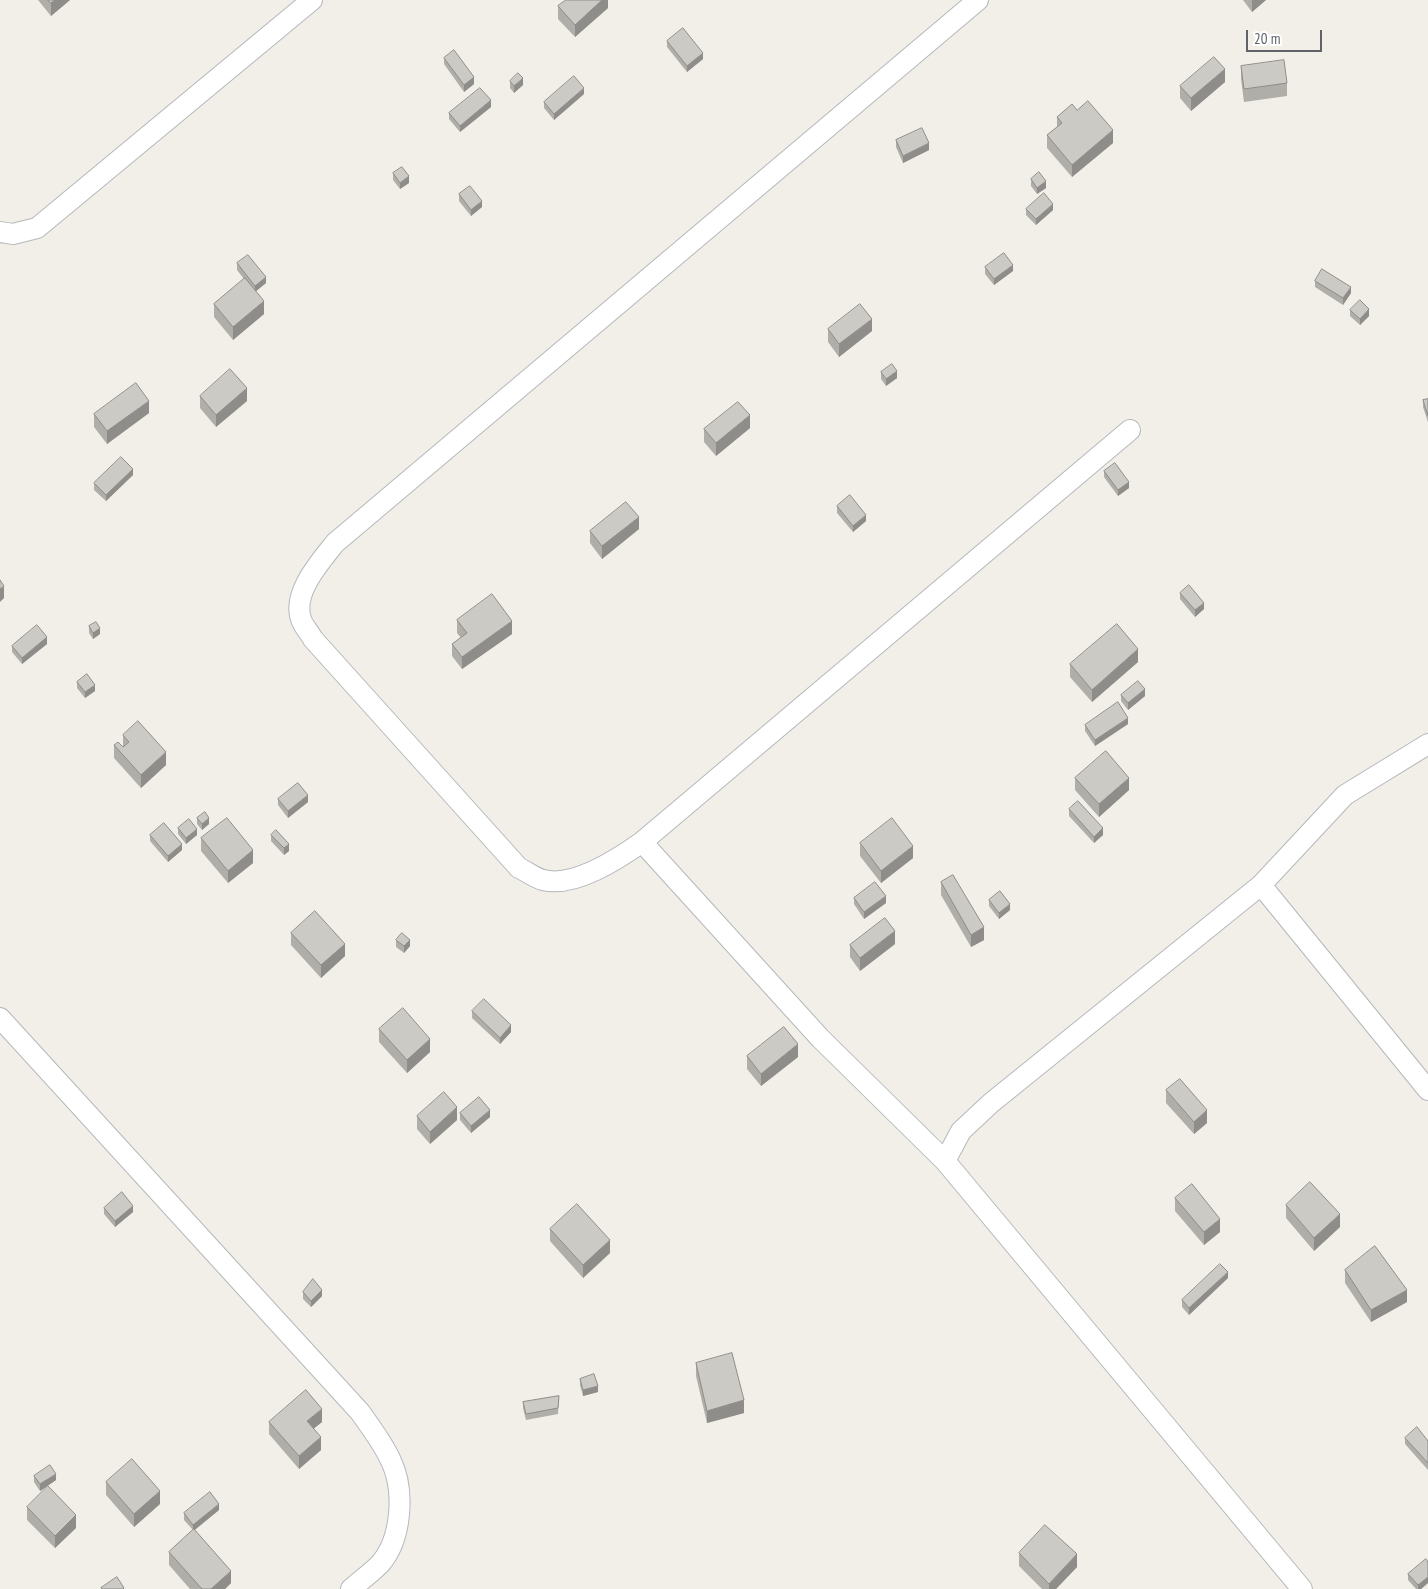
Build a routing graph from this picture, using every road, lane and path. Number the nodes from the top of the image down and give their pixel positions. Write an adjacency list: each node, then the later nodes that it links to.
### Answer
1 (312, 0): 3 (street)
2 (978, 0): 6 (street)
3 (0, 232)
4 (1130, 430): 6 (street)
5 (1428, 744): 7 (street)
6 (642, 842): 10 (street)
7 (1261, 885): 9 (street); 10 (street)
8 (0, 1018): 11 (street)
9 (1428, 1090)
10 (945, 1161): 12 (street)
11 (350, 1589)
12 (1302, 1589)

